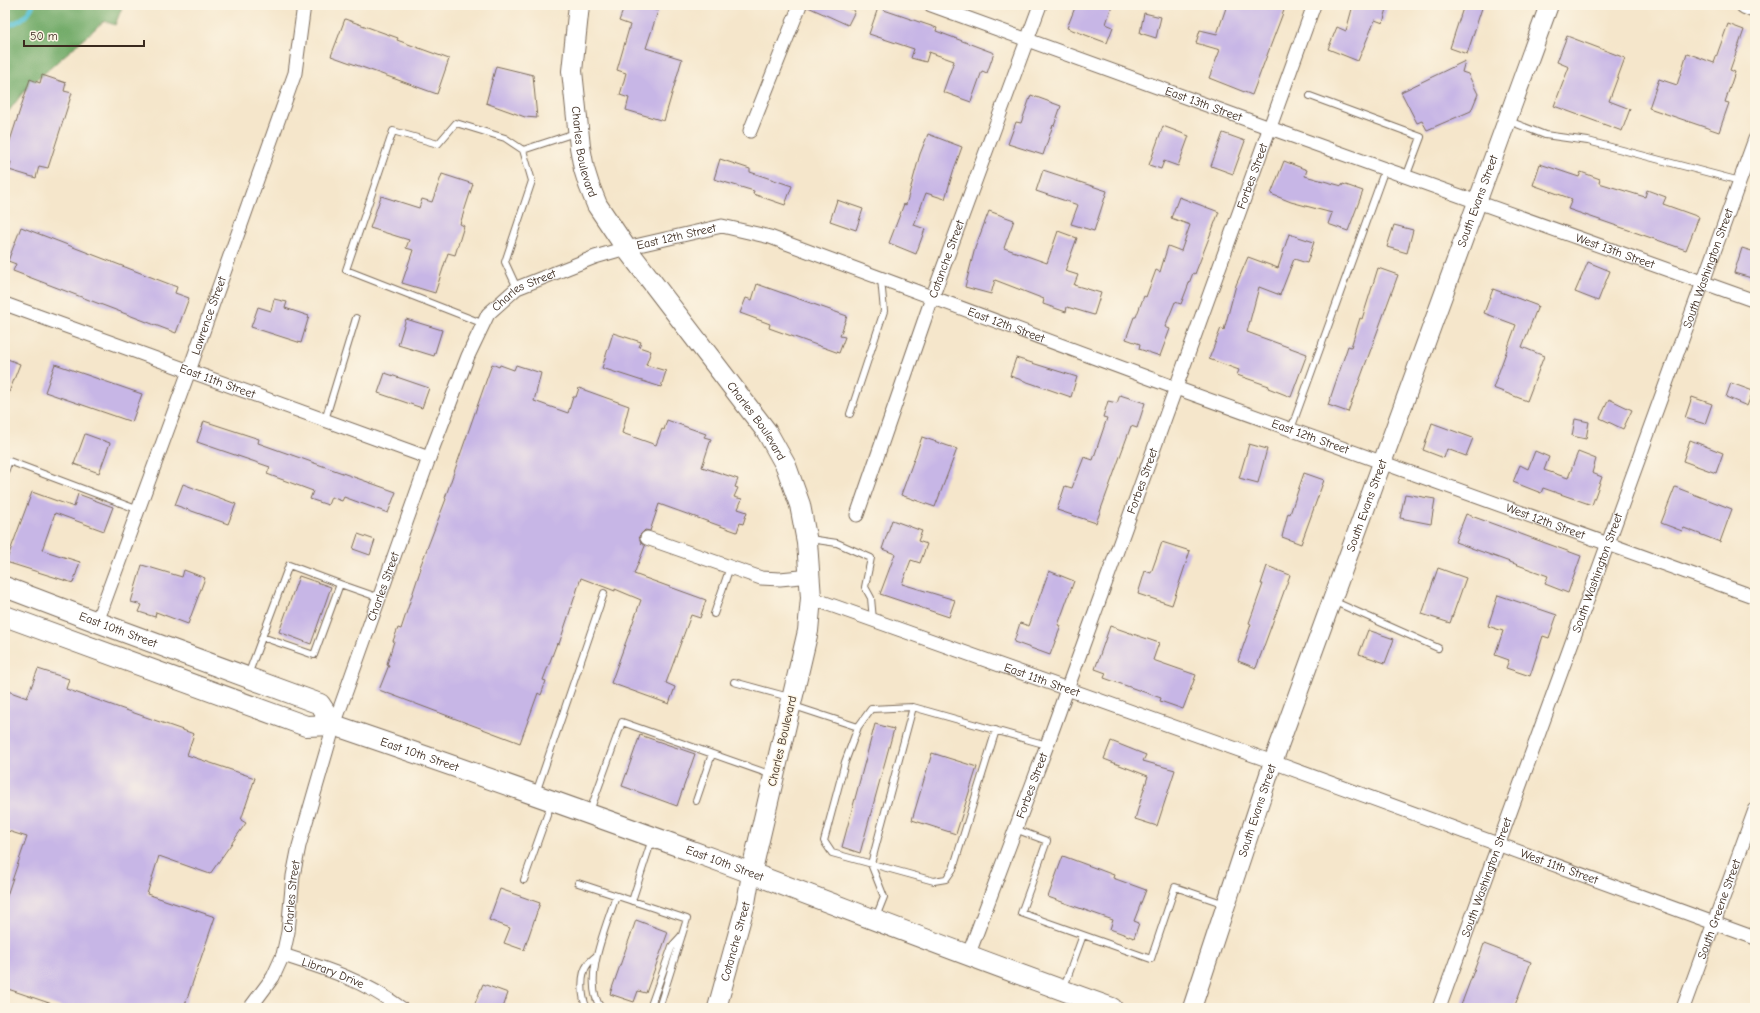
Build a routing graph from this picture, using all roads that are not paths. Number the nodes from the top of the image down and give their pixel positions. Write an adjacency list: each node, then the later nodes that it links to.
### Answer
1 (304, 5): 31 (street, Lawrence Street)
2 (579, 5): 15 (main road, Charles Boulevard)
3 (800, 5): 14 (street)
4 (931, 5): 10 (street, East 13th Street)
5 (1040, 5): 10 (street, Cotanche Street)
6 (1314, 5): 13 (street, Forbes Street)
7 (1549, 5): 12 (main road, South Evans Street)
8 (1745, 5): 9 (main road)
9 (1755, 9)
10 (1027, 40): 13 (street, East 13th Street); 26 (street, Cotanche Street)
11 (1310, 96): 19 (lane)
12 (1506, 120): 20 (lane); 21 (main road, South Evans Street)
13 (1270, 128): 18 (street, East 13th Street); 32 (street, Forbes Street)
14 (750, 131)
15 (578, 132): 17 (lane); 22 (main road, Charles Boulevard)
16 (1755, 138): 20 (street, South Washington Street)
17 (523, 150): 25 (lane); 30 (lane)
18 (1386, 169): 19 (street, East 13th Street); 35 (lane)
19 (1406, 177): 21 (street, East 13th Street)
20 (1740, 180): 24 (street, South Washington Street)
21 (1476, 202): 24 (street, West 13th Street); 37 (main road, South Evans Street)
22 (626, 248): 23 (street, East 12th Street); 25 (street, Charles Street); 42 (main road, Charles Boulevard)
23 (881, 278): 26 (street, East 12th Street); 33 (lane)
24 (1703, 282): 27 (street, West 13th Street); 43 (street, South Washington Street)
25 (517, 288): 30 (street, Charles Street)
26 (932, 298): 32 (street, East 12th Street); 40 (street, Cotanche Street)
27 (1755, 301)
28 (5, 304): 31 (street, East 11th Street)
29 (356, 318): 34 (lane)
30 (484, 324): 36 (street, Charles Street)
31 (189, 371): 34 (street, East 11th Street); 39 (street, Lawrence Street)
32 (1176, 388): 35 (street, East 12th Street); 61 (street, Forbes Street)
33 (850, 414)
34 (325, 420): 36 (street, East 11th Street)
35 (1291, 429): 37 (street, East 12th Street)
36 (430, 458): 50 (street, Charles Street)
37 (1381, 463): 43 (street, West 12th Street); 52 (main road, South Evans Street)
38 (5, 472): 39 (lane)
39 (139, 510): 56 (street, Lawrence Street)
40 (857, 515)
41 (647, 538): 44 (street)
42 (807, 539): 45 (main road, Charles Boulevard); 55 (lane)
43 (1608, 544): 49 (street, West 12th Street); 77 (street, South Washington Street)
44 (730, 567): 45 (street); 53 (lane)
45 (811, 576): 51 (main road, Charles Boulevard)
46 (340, 584): 50 (lane); 57 (lane); 57 (lane)
47 (5, 587): 56 (main road, East 10th Street)
48 (604, 592): 71 (lane)
49 (1755, 597)
50 (380, 598): 64 (street, Charles Street)
51 (811, 598): 55 (street, East 11th Street); 62 (main road, Charles Boulevard)
52 (1332, 601): 58 (lane); 69 (main road, South Evans Street)
53 (714, 614)
54 (5, 616): 64 (main road, East 10th Street)
55 (873, 620): 61 (street, East 11th Street)
56 (97, 622): 59 (main road, East 10th Street)
57 (262, 637): 59 (lane)
58 (1438, 648)
59 (247, 678): 64 (main road, East 10th Street)
60 (734, 682): 62 (lane)
61 (1067, 688): 67 (street, Forbes Street); 69 (street, East 11th Street)
62 (791, 701): 65 (lane); 70 (main road, Charles Boulevard)
63 (913, 707): 65 (lane); 66 (lane); 78 (lane)
64 (334, 725): 71 (main road, East 10th Street); 90 (street, Charles Street)
65 (858, 727): 78 (lane)
66 (996, 730): 67 (lane); 78 (lane)
67 (1047, 745): 75 (street, Forbes Street)
68 (712, 754): 70 (lane); 72 (lane); 74 (lane)
69 (1273, 762): 77 (street, West 11th Street); 84 (main road, South Evans Street)
70 (774, 776): 79 (main road, Charles Boulevard)
71 (544, 798): 74 (main road, East 10th Street); 80 (lane)
72 (696, 801)
73 (1755, 810): 86 (street, South Greene Street)
74 (589, 814): 76 (main road, East 10th Street)
75 (1015, 829): 88 (lane); 92 (street, Forbes Street)
76 (652, 837): 79 (main road, East 10th Street); 83 (lane)
77 (1498, 845): 86 (street, West 11th Street); 103 (street, South Washington Street)
78 (871, 864): 85 (lane)
79 (751, 874): 85 (main road, East 10th Street); 100 (main road, Cotanche Street)
80 (524, 880)
81 (578, 883): 82 (lane)
82 (616, 896): 83 (lane); 91 (lane)
83 (632, 901): 87 (lane)
84 (1226, 904): 88 (lane); 102 (main road, South Evans Street)
85 (875, 921): 92 (main road, East 10th Street)
86 (1714, 923): 89 (street, West 11th Street); 104 (street, South Greene Street)
87 (683, 935): 98 (lane); 99 (lane)
88 (1083, 935): 93 (lane)
89 (1755, 938)
90 (283, 955): 94 (street, Charles Street); 95 (street, Library Drive)
91 (597, 955): 96 (lane); 97 (lane)
92 (968, 956): 93 (main road, East 10th Street)
93 (1063, 990): 101 (main road, East 10th Street)
94 (250, 1008)
95 (401, 1008)
96 (586, 1008)
97 (601, 1008)
98 (650, 1008)
99 (659, 1008)
100 (717, 1008)
101 (1112, 1008)
102 (1192, 1008)
103 (1439, 1008)
104 (1683, 1008)

